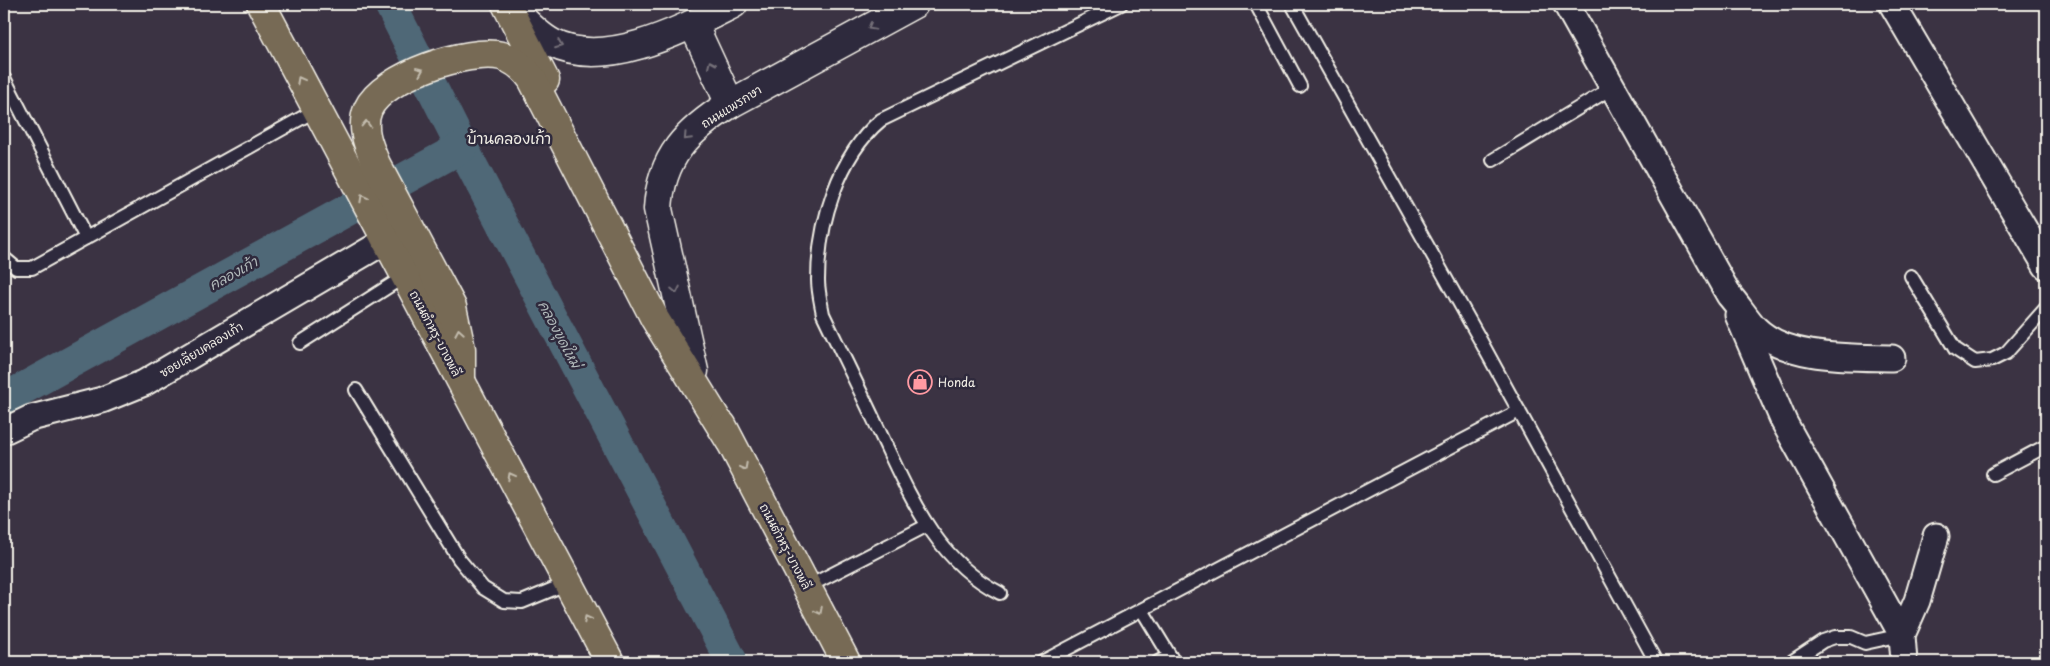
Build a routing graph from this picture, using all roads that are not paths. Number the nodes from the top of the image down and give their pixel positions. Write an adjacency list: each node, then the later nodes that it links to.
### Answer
1 (261, 4): 15 (main road, ถนนตำหรุ-บางพลี, one-way to 1)
2 (507, 4): 10 (main road, one-way to 10); 27 (main road, ถนนตำหรุ-บางพลี)
3 (733, 4): 10 (main road)
4 (914, 4): 14 (main road, ถนนแพรกษา, one-way to 14)
5 (1121, 4): 35 (lane)
6 (1256, 4): 12 (lane)
7 (1292, 4): 30 (lane)
8 (1566, 4): 13 (street)
9 (1892, 4): 20 (street)
10 (693, 24): 14 (main road, one-way to 10)
11 (4, 78): 18 (lane)
12 (1300, 86)
13 (1614, 87): 16 (lane); 23 (street)
14 (730, 104): 27 (main road, ถนนแพรกษา, one-way to 27)
15 (316, 110): 17 (main road, ถนนตำหรุ-บางพลี, one-way to 15); 18 (lane)
16 (1493, 160)
17 (383, 233): 21 (main road, ถนนตำหรุ-บางพลี); 31 (street, ซอยเลียบคลองเก้า)
18 (86, 238): 19 (lane)
19 (4, 258)
20 (2046, 266)
21 (405, 276): 25 (lane); 28 (main road, ถนนตำหรุ-บางพลี)
22 (1911, 276): 24 (lane)
23 (1729, 295): 26 (street); 41 (street)
24 (2046, 308)
25 (300, 343)
26 (1892, 358)
27 (694, 371): 32 (main road, ถนนตำหรุ-บางพลี)
28 (461, 380): 32 (main road, one-way to 32); 37 (main road, ถนนตำหรุ-บางพลี, one-way to 28)
29 (356, 390): 37 (lane)
30 (1519, 411): 40 (lane); 47 (lane)
31 (4, 431)
32 (730, 441): 38 (main road, ถนนตำหรุ-บางพลี, one-way to 38)
33 (2046, 446): 34 (lane)
34 (1993, 474)
35 (926, 526): 38 (lane); 39 (lane)
36 (1936, 536): 41 (street)
37 (568, 583): 43 (main road, ถนนตำหรุ-บางพลี, one-way to 37)
38 (807, 588): 44 (main road, ถนนตำหรุ-บางพลี, one-way to 44)
39 (1000, 592)
40 (1142, 610): 42 (lane); 45 (lane)
41 (1902, 635): 48 (lane); 49 (street)
42 (1172, 659): 46 (lane)
43 (610, 662)
44 (846, 662)
45 (1042, 662)
46 (1158, 662)
47 (1656, 662)
48 (1791, 662)
49 (1904, 662)

